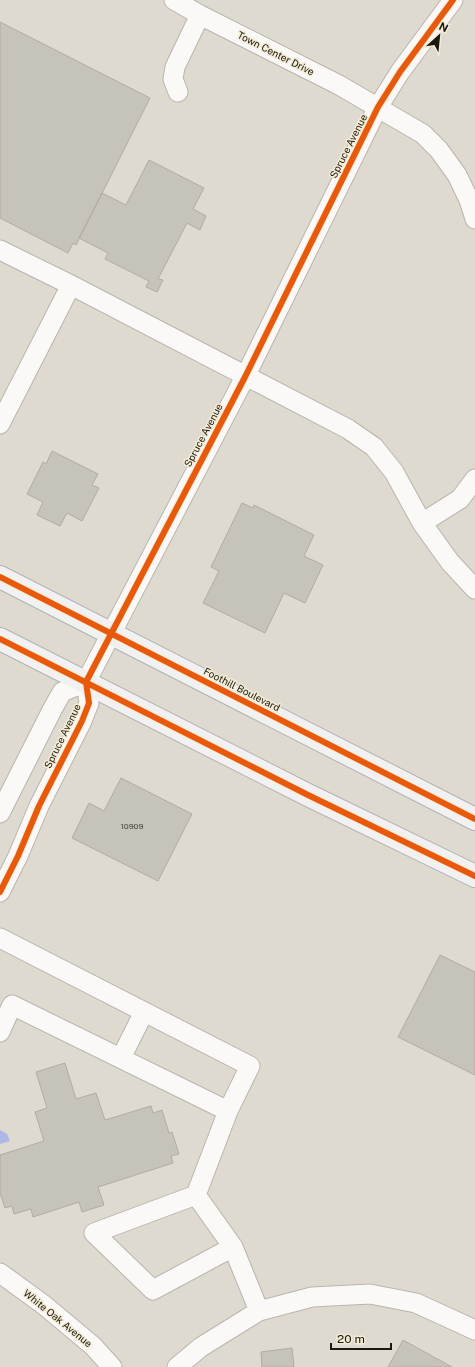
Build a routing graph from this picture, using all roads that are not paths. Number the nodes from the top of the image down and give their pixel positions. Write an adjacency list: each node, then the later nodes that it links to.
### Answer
1 (174, 0): 3 (street, Town Center Drive)
2 (453, 0): 5 (street, Spruce Avenue)
3 (200, 15): 4 (street); 5 (street, Town Center Drive)
4 (178, 92)
5 (378, 107): 6 (street, Town Center Drive); 10 (street, Spruce Avenue)
6 (472, 197): 7 (street, Town Center Drive)
7 (475, 219)
8 (0, 250): 9 (street)
9 (71, 285): 10 (street); 11 (street)
10 (245, 376): 13 (street); 16 (street, Spruce Avenue)
11 (0, 424)
12 (475, 479): 13 (street)
13 (422, 523): 15 (street)
14 (0, 577): 16 (main road, Foothill Boulevard)
15 (475, 590)
16 (110, 633): 18 (street, Spruce Avenue); 20 (main road, Foothill Boulevard)
17 (0, 639): 18 (main road)
18 (86, 682): 19 (street, Spruce Avenue); 21 (main road); 22 (street, Spruce Avenue)
19 (0, 813)
20 (475, 820)
21 (475, 876)
22 (0, 892)
23 (0, 938): 24 (street)
24 (144, 1012): 26 (street); 27 (street)
25 (0, 1032): 26 (street)
26 (121, 1058): 27 (street)
27 (228, 1111): 28 (street)
28 (196, 1195): 29 (street); 29 (street)
29 (233, 1246): 31 (street)
30 (0, 1273): 33 (street, White Oak Avenue)
31 (259, 1311): 32 (street); 34 (street)
32 (475, 1330)
33 (112, 1367)
34 (176, 1367)

